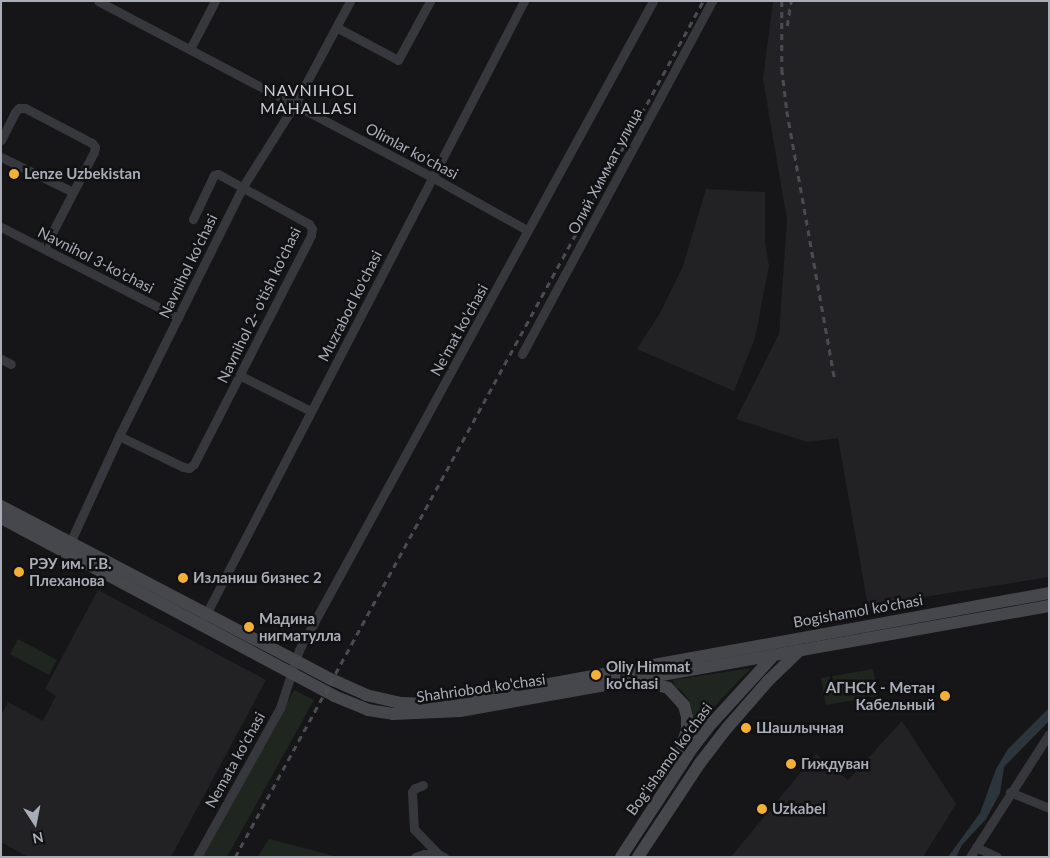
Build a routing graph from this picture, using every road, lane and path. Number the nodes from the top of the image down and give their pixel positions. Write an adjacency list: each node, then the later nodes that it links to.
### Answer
1 (98, 1): 9 (street, Olimlar ko'chasi)
2 (215, 1): 9 (street)
3 (350, 1): 8 (street, Navnihol ko'chasi)
4 (430, 1): 8 (street)
5 (524, 1): 13 (street, Muzrabod ko'chasi)
6 (653, 1): 18 (street, Ne'mat ko'chasi)
7 (712, 1): 21 (street, Олий Химмат улица)
8 (336, 27): 10 (street, Navnihol ko'chasi)
9 (190, 49): 10 (street, Olimlar ko'chasi)
10 (295, 104): 13 (street, Olimlar ko'chasi); 14 (street, Navnihol ko'chasi)
11 (1, 140): 15 (street)
12 (1, 157): 15 (street)
13 (432, 177): 18 (street, Olimlar ko'chasi); 25 (street, Muzrabod ko'chasi)
14 (242, 188): 16 (street, Navnihol 2- o'tish ko'chasi); 20 (street, Navnihol ko'chasi); 24 (street, Navnihol 2- o'tish ko'chasi)
15 (73, 192): 19 (street)
16 (193, 219)
17 (1, 227): 19 (street, Navnihol 3-ko'chasi)
18 (527, 230): 38 (street, Ne'mat ko'chasi)
19 (44, 248): 20 (street, Navnihol 3-ko'chasi)
20 (178, 317): 26 (street, Navnihol ko'chasi)
21 (522, 354)
22 (1, 360): 23 (street)
23 (11, 364)
24 (241, 376): 25 (street); 26 (street, Navnihol 2- o'tish ko'chasi)
25 (311, 411): 32 (street, Muzrabod ko'chasi)
26 (119, 436): 29 (street, Navnihol ko'chasi)
27 (1, 506): 29 (main road, Shahriobod ko'chasi)
28 (1, 518): 29 (main road, Shahriobod ko'chasi)
29 (68, 546): 32 (main road, Shahriobod ko'chasi)
30 (1049, 593): 33 (main road, Bogishamol ko'chasi)
31 (1049, 606): 33 (main road, Bogishamol ko'chasi)
32 (203, 619): 38 (main road, Shahriobod ko'chasi)
33 (895, 627): 34 (main road, Bogishamol ko'chasi); 35 (main road, Bogishamol ko'chasi)
34 (789, 640): 35 (main road, Bogishamol ko'chasi); 36 (main road, Bog'ishamol ko'chasi); 37 (main road, Shahriobod ko'chasi)
35 (800, 650): 36 (main road, Shahriobod ko'chasi); 47 (main road, Bog'ishamol ko'chasi)
36 (774, 655): 37 (main road, Shahriobod ko'chasi); 41 (main road, Bog'ishamol ko'chasi)
37 (732, 657): 38 (main road, Shahriobod ko'chasi); 39 (main road, Shahriobod ko'chasi)
38 (293, 667): 39 (main road, Shahriobod ko'chasi); 49 (street, Nemata ko'chasi)
39 (631, 681): 41 (main road)
40 (1049, 734): 43 (street)
41 (675, 772): 45 (main road, Bog'ishamol ko'chasi)
42 (423, 785): 48 (street)
43 (1010, 792): 44 (street); 46 (street)
44 (1049, 808)
45 (629, 844): 47 (main road); 51 (main road, Bog'ishamol ko'chasi)
46 (976, 847): 52 (street); 53 (street)
47 (639, 854)
48 (441, 855): 50 (street)
49 (197, 857)
50 (415, 857)
51 (620, 857)
52 (970, 857)
53 (997, 857)

